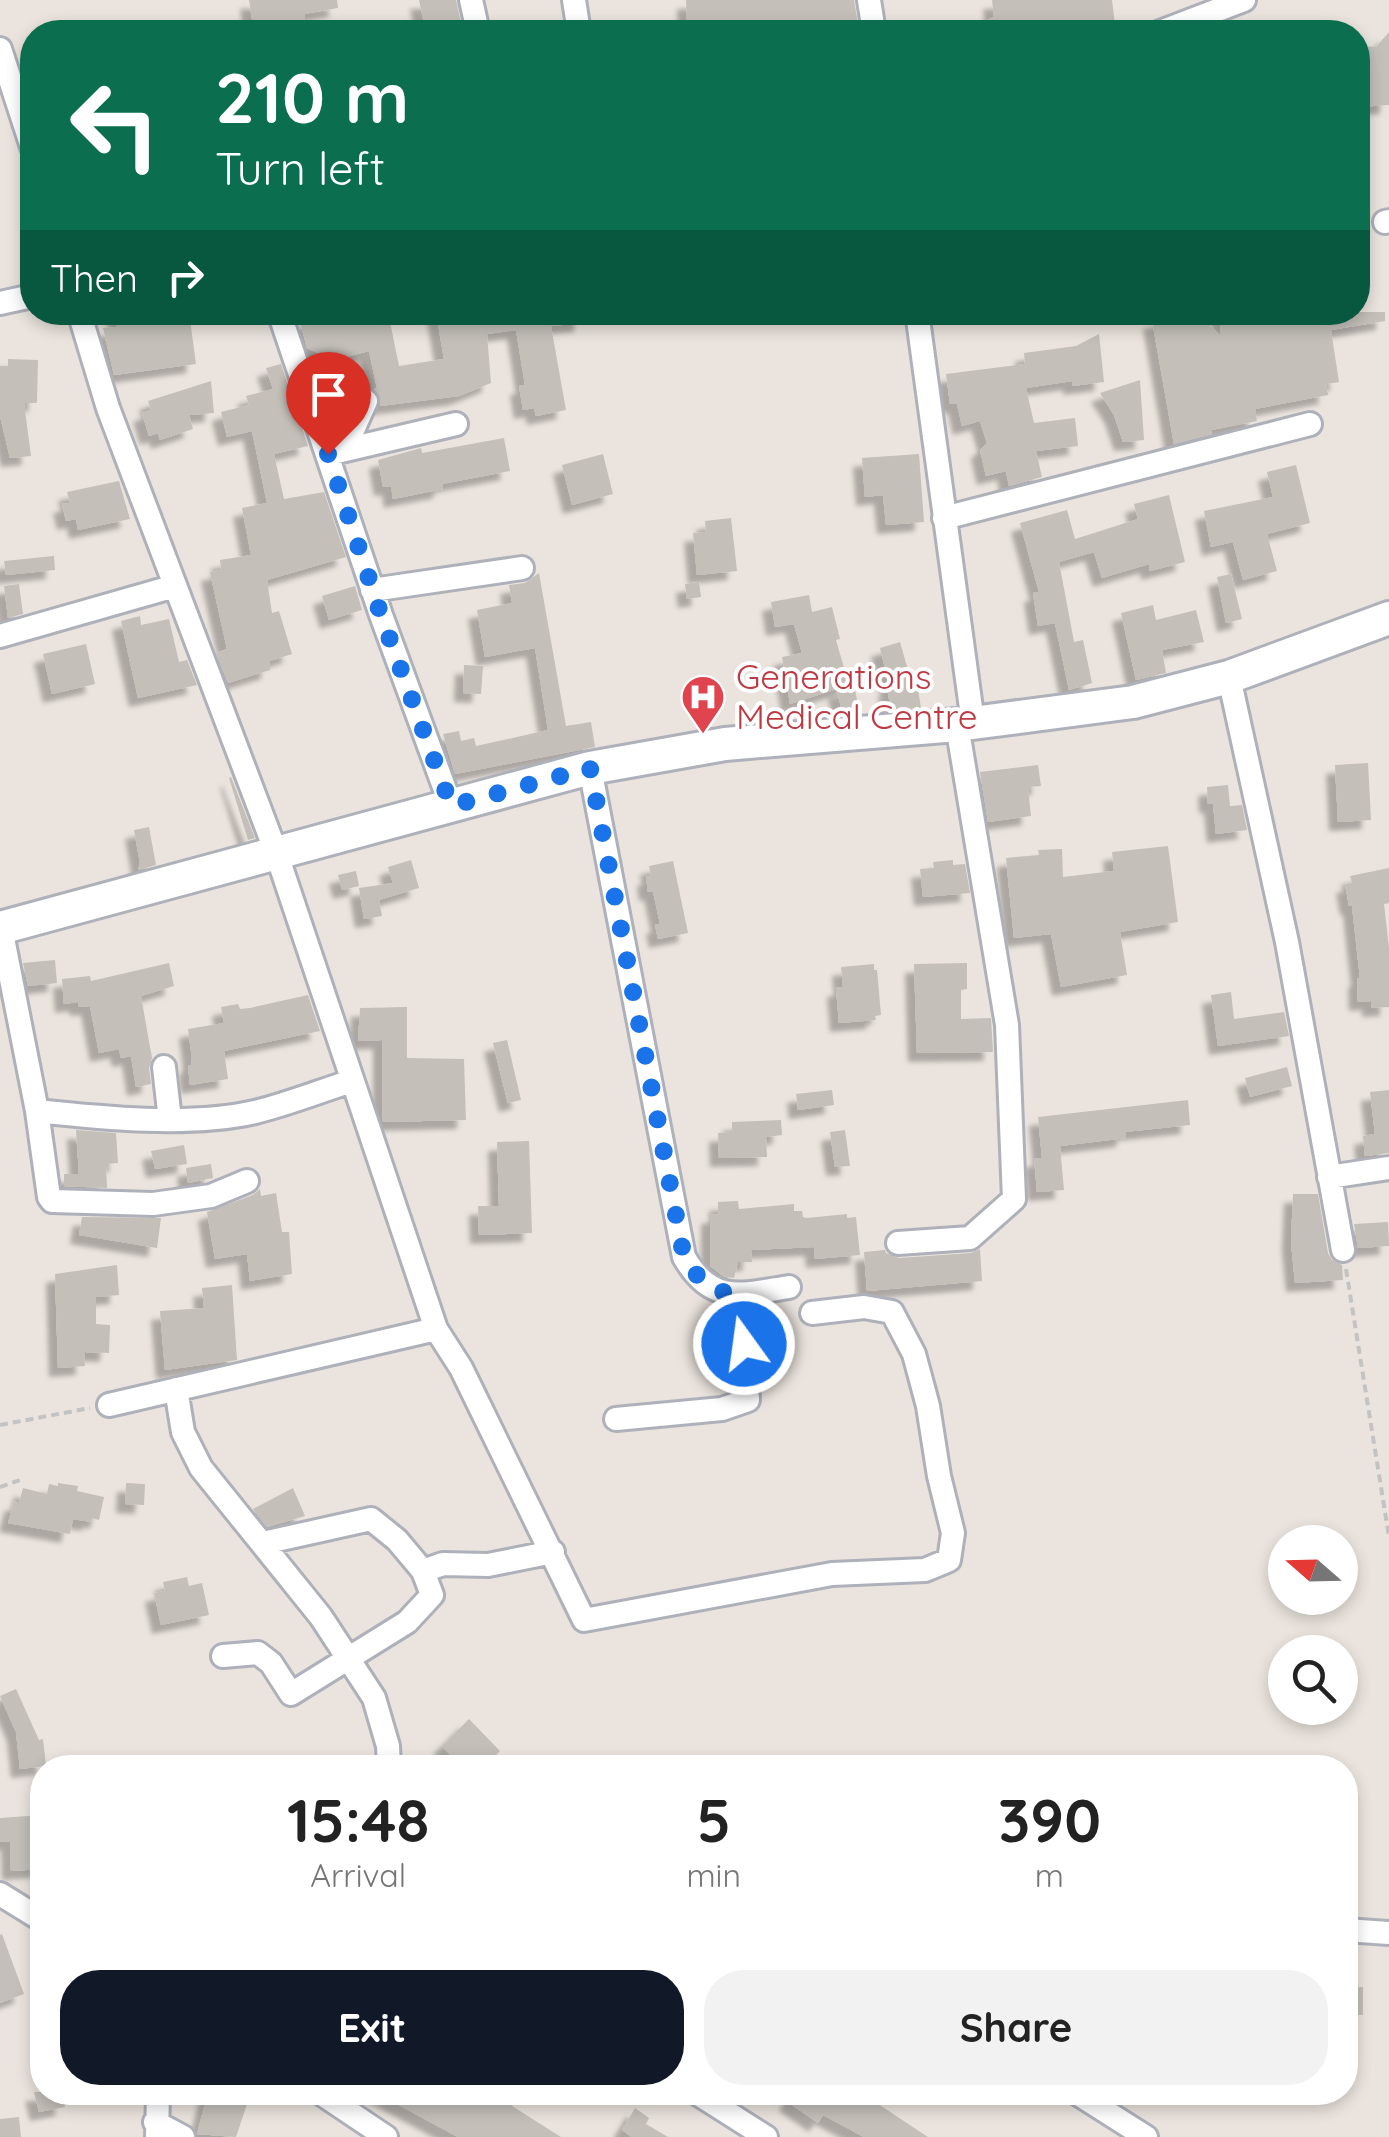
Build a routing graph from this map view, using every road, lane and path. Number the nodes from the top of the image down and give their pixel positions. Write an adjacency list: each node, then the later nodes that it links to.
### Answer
1 (1244, 0): 2 (street)
2 (1192, 20)
3 (0, 49): 4 (street)
4 (20, 110)
5 (82, 325): 14 (street)
6 (284, 325): 11 (street)
7 (919, 325): 12 (street)
8 (366, 402): 11 (street)
9 (456, 424): 11 (street)
10 (1310, 424): 12 (street)
11 (336, 452): 15 (street)
12 (944, 518): 19 (street)
13 (522, 568): 15 (street)
14 (175, 586): 17 (street); 22 (street)
15 (372, 590): 21 (street)
16 (1389, 618): 18 (street)
17 (0, 636)
18 (1229, 677): 19 (street); 29 (street)
19 (965, 724): 20 (street); 31 (street)
20 (590, 768): 21 (street); 34 (street)
21 (451, 806): 22 (street)
22 (277, 855): 23 (street); 25 (street)
23 (0, 928): 26 (street)
24 (164, 1067): 27 (street)
25 (352, 1081): 27 (street); 36 (street)
26 (37, 1110): 27 (street); 30 (street)
27 (170, 1120)
28 (1389, 1168): 29 (street)
29 (1329, 1177): 32 (street)
30 (246, 1182)
31 (898, 1243)
32 (1343, 1250): 43 (path)
33 (790, 1287): 34 (street)
34 (732, 1296): 39 (street)
35 (812, 1313): 45 (street)
36 (436, 1329): 37 (street); 45 (street)
37 (176, 1389): 38 (street); 44 (street)
38 (109, 1404): 40 (path)
39 (616, 1420)
40 (0, 1426)
41 (20, 1480): 42 (path)
42 (0, 1487)
43 (1389, 1537)
44 (263, 1543): 46 (street); 48 (street)
45 (551, 1552): 46 (street)
46 (422, 1571): 48 (street)
47 (223, 1656): 48 (street)
48 (350, 1660): 49 (street)
49 (388, 1755)
50 (0, 1894): 51 (street)
51 (30, 1913)
52 (1358, 1931): 53 (street)
53 (1389, 1932)
54 (338, 2105): 59 (street)
55 (716, 2105): 60 (street)
56 (1096, 2105): 61 (street)
57 (156, 2129): 58 (street)
58 (183, 2137)
59 (386, 2137)
60 (766, 2137)
61 (1146, 2137)

